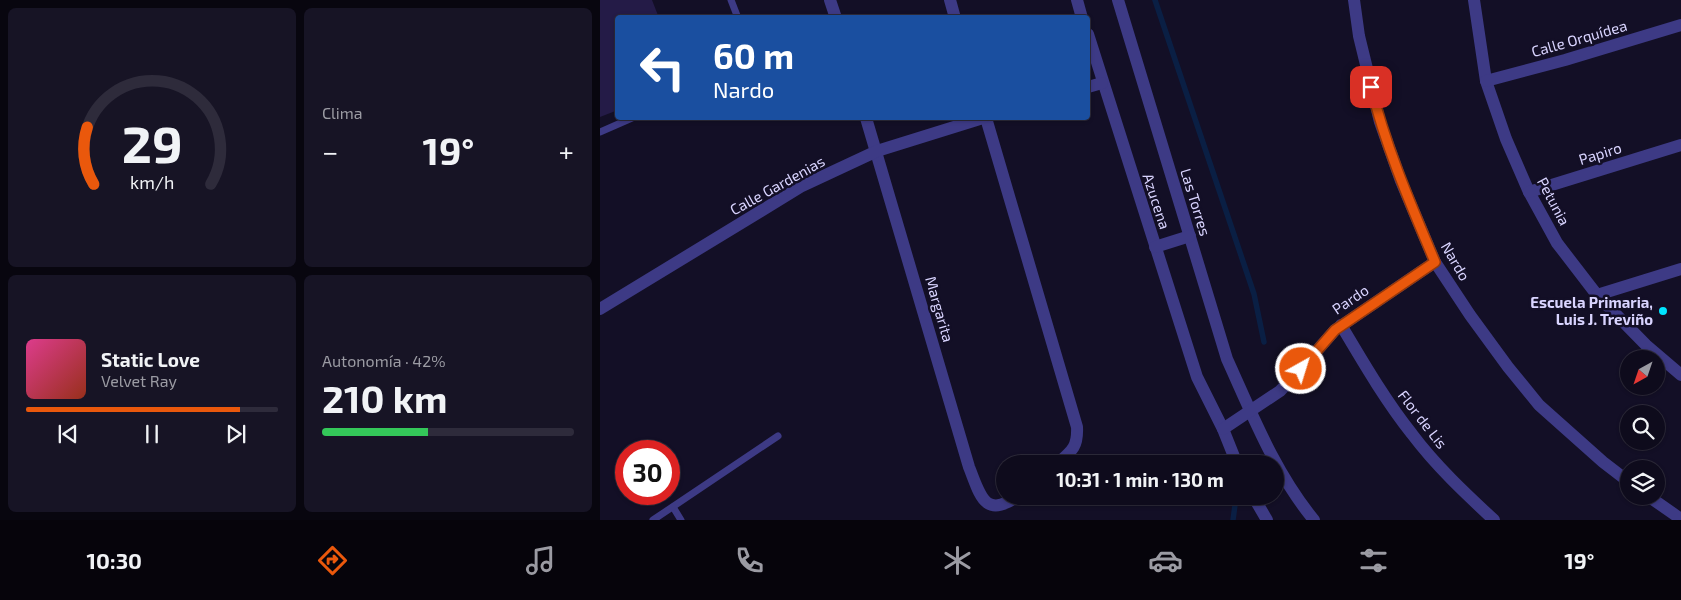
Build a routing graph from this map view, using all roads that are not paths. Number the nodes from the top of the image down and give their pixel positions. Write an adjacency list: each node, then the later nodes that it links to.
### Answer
1 (732, 0): 8 (lane)
2 (830, 0): 9 (street)
3 (950, 0): 10 (street)
4 (1077, 0): 11 (street)
5 (1118, 0): 25 (street, Las Torres)
6 (1354, 0): 27 (street, Nardo)
7 (1474, 0): 14 (street, Petunia)
8 (737, 15)
9 (835, 15)
10 (954, 15)
11 (1081, 15)
12 (1681, 25): 14 (street, Calle Orquídea)
13 (1090, 41): 15 (street, Azucena)
14 (1486, 81): 24 (street, Petunia)
15 (1102, 83): 16 (street); 26 (street, Azucena)
16 (1090, 86)
17 (627, 120): 21 (lane)
18 (867, 120): 23 (street, Margarita)
19 (977, 120): 23 (street, Calle Gardenias)
20 (985, 120): 36 (street)
21 (600, 132)
22 (1681, 145): 24 (street, Papiro)
23 (876, 151): 30 (street, Calle Gardenias); 39 (street, Margarita)
24 (1530, 192): 29 (street, Petunia)
25 (1190, 236): 26 (street); 33 (street, Las Torres)
26 (1155, 247): 34 (street, Azucena)
27 (1435, 262): 31 (street, Pardo); 38 (street, Nardo)
28 (1681, 270): 29 (street)
29 (1597, 295): 32 (street, Petunia)
30 (600, 309)
31 (1341, 325): 33 (street, Pardo); 48 (street, Flor de Lis)
32 (1681, 375)
33 (1250, 412): 34 (street, Pardo); 47 (street, Las Torres)
34 (1223, 429): 37 (street)
35 (778, 436): 42 (lane)
36 (1068, 455)
37 (1234, 455)
38 (1620, 475)
39 (1006, 505)
40 (1258, 505): 46 (street)
41 (1661, 505): 43 (street)
42 (673, 506): 44 (lane); 45 (lane)
43 (1681, 519)
44 (653, 520)
45 (681, 520)
46 (1267, 520)
47 (1314, 520)
48 (1494, 520)

